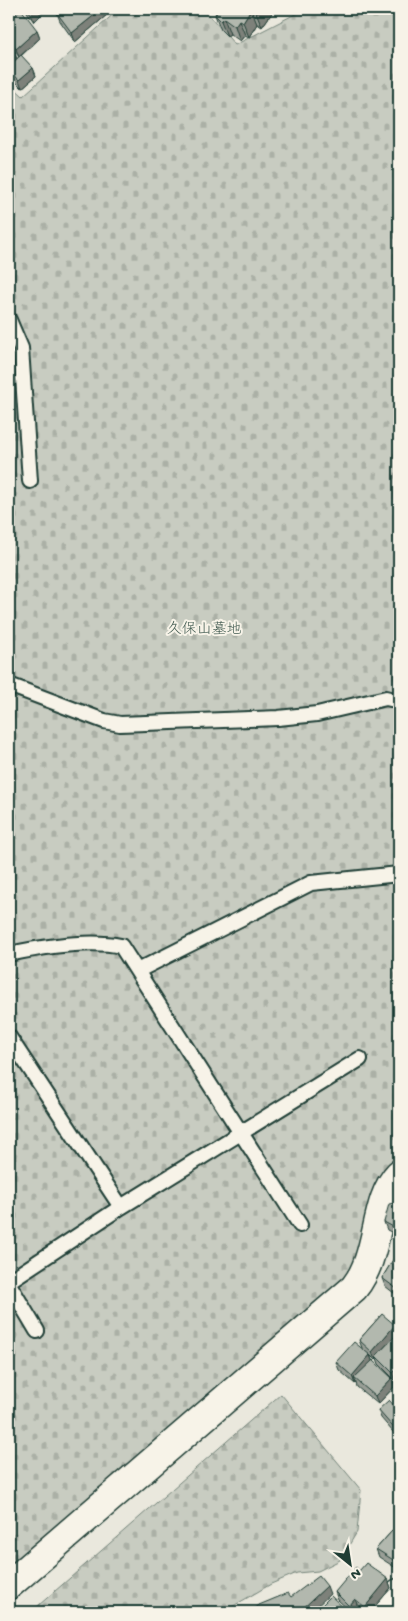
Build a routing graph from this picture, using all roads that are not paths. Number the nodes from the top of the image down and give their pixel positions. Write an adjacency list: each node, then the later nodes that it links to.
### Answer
1 (9, 320): 2 (lane)
2 (30, 481)
3 (9, 685): 4 (lane)
4 (399, 701)
5 (399, 874): 7 (lane)
6 (9, 954): 7 (lane)
7 (137, 971): 10 (lane)
8 (9, 1037): 12 (lane)
9 (360, 1059): 10 (lane)
10 (241, 1132): 12 (lane); 13 (lane)
11 (399, 1174): 16 (street)
12 (121, 1207): 14 (lane)
13 (300, 1225)
14 (9, 1283): 15 (lane)
15 (37, 1331)
16 (9, 1585)
17 (399, 1593): 18 (street)
18 (383, 1612)

